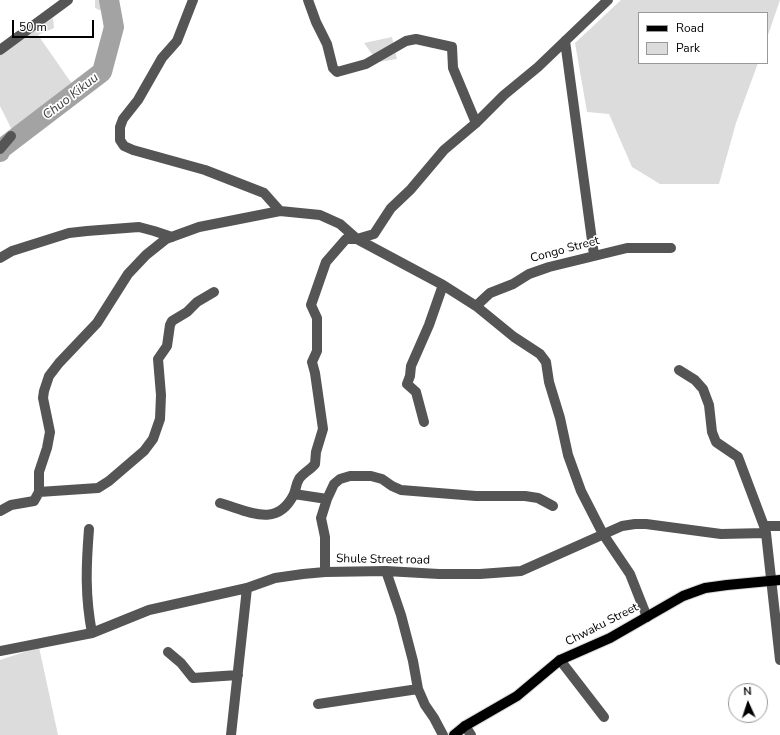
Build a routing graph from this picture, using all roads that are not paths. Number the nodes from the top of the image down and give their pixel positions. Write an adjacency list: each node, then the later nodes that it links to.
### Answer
1 (68, 0): 6 (street)
2 (193, 0): 10 (street)
3 (308, 0): 7 (street)
4 (608, 0): 5 (street)
5 (565, 41): 7 (street); 14 (street)
6 (0, 50)
7 (476, 123): 12 (street)
8 (11, 136): 9 (street)
9 (0, 149)
10 (280, 211): 11 (street); 12 (street)
11 (172, 237): 15 (street); 21 (street)
12 (356, 239): 16 (street); 22 (street)
13 (670, 248): 14 (street, Congo Street)
14 (594, 256): 18 (street, Congo Street)
15 (0, 258)
16 (443, 285): 18 (street); 20 (street)
17 (214, 292): 21 (street)
18 (476, 306): 30 (street)
19 (679, 370): 29 (street)
20 (424, 422)
21 (39, 492): 26 (street)
22 (294, 494): 23 (street); 24 (street)
23 (327, 500): 25 (street); 32 (street)
24 (220, 503)
25 (553, 506)
26 (0, 511)
27 (780, 526): 29 (street, Shule Street road)
28 (89, 529): 36 (street)
29 (765, 529): 30 (street, Shule Street road); 33 (street)
30 (603, 534): 31 (street, Shule Street road); 35 (street)
31 (386, 571): 32 (street, Shule Street road); 42 (street)
32 (325, 572): 34 (street, Shule Street road)
33 (776, 580): 35 (main road, Chwaku Street); 40 (street)
34 (247, 588): 36 (street, Shule Street road); 41 (street)
35 (647, 617): 39 (main road, Chwaku Street)
36 (92, 633): 37 (street, Shule Street road)
37 (0, 651)
38 (168, 652): 41 (street)
39 (560, 660): 44 (street); 45 (main road, Chwaku Street)
40 (780, 660)
41 (238, 675): 46 (street)
42 (418, 689): 43 (street); 47 (street)
43 (318, 704)
44 (604, 717)
45 (465, 726): 48 (main road, Chwaku Street); 49 (street)
46 (231, 735)
47 (443, 735)
48 (454, 735)
49 (471, 735)

